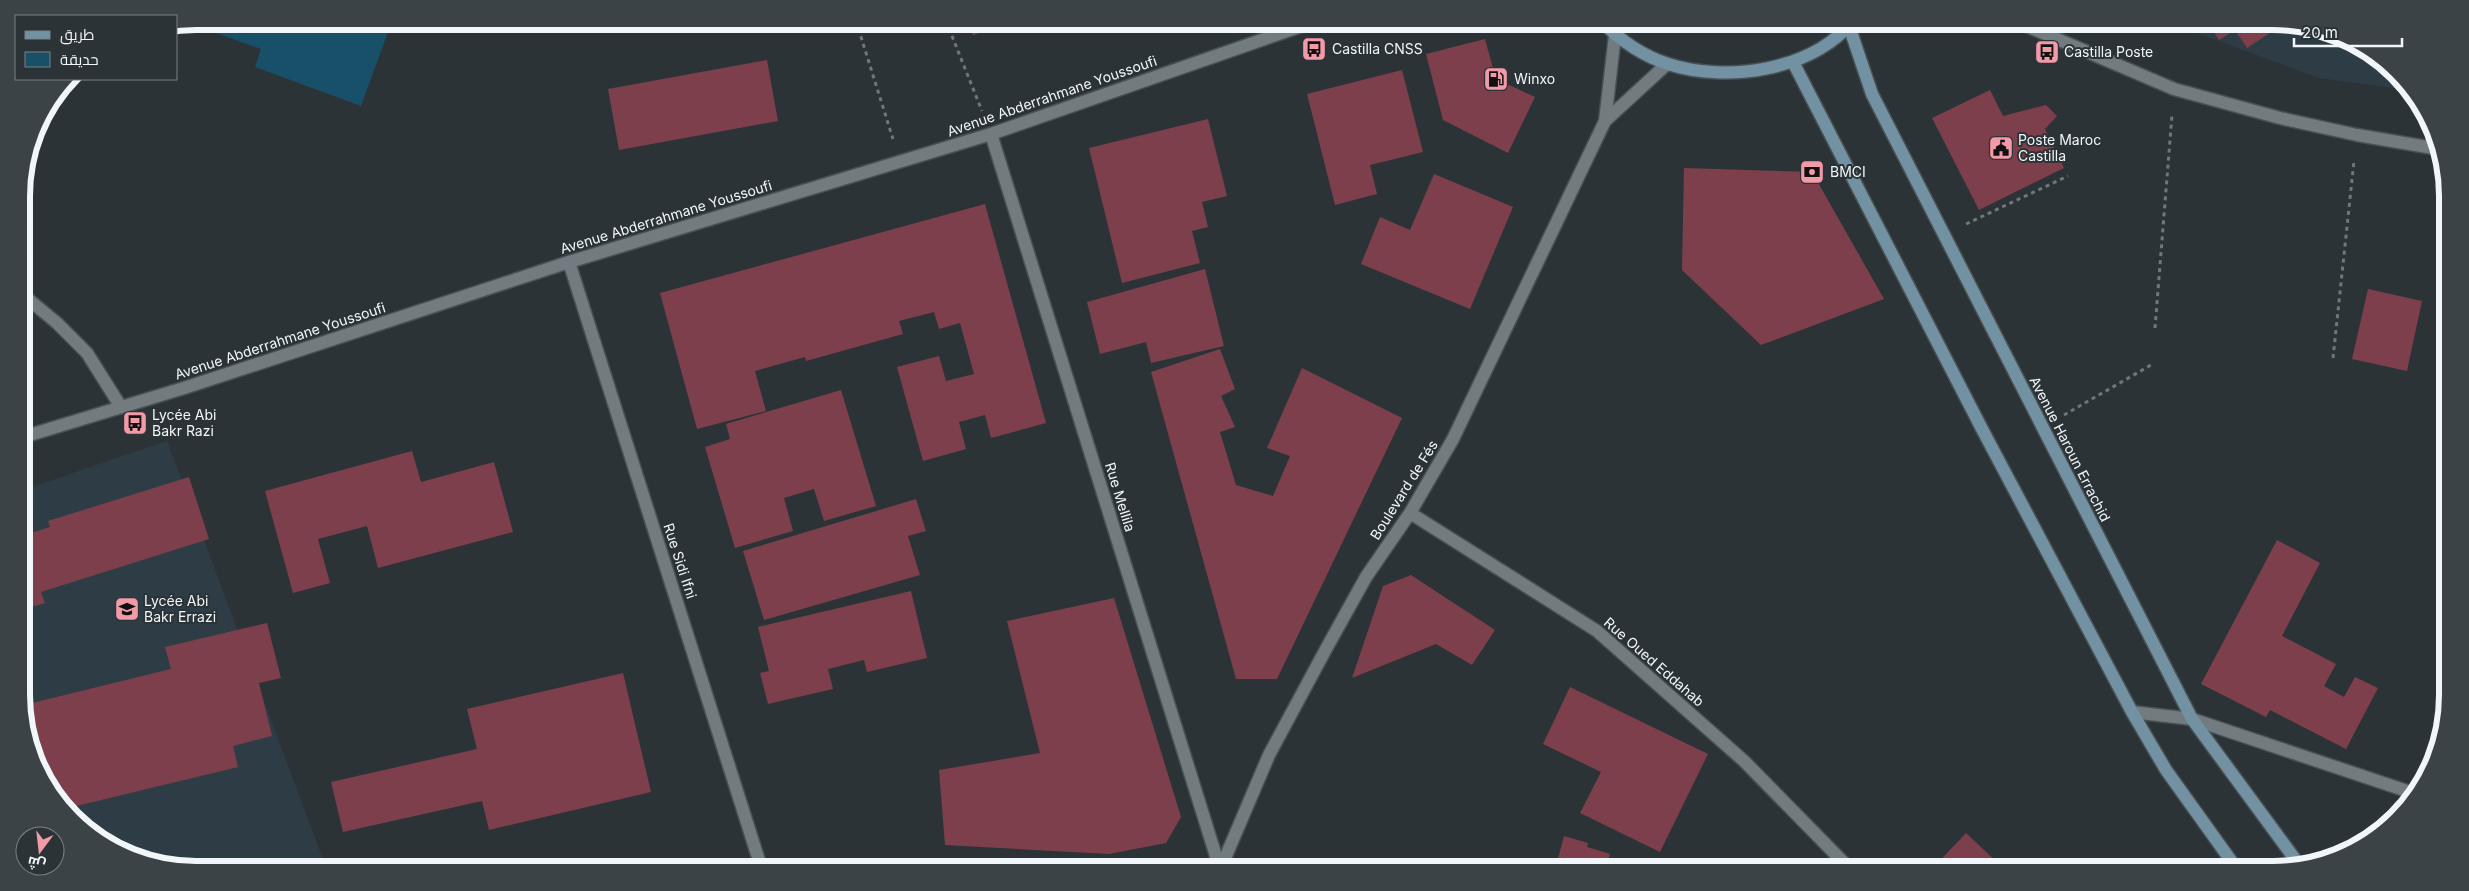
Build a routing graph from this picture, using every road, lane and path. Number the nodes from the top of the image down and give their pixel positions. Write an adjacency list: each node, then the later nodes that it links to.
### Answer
1 (859, 30): 16 (path)
2 (950, 30): 13 (path)
3 (1290, 30): 13 (street, Avenue Abderrahmane Youssoufi)
4 (1609, 30): 8 (main road)
5 (1843, 30): 9 (main road)
6 (1853, 30): 18 (main road, Avenue Haroun Errachid)
7 (2036, 30): 11 (street)
8 (1615, 36): 10 (main road); 12 (street, Boulevard de Fés)
9 (1793, 62): 10 (main road); 28 (main road)
10 (1667, 64): 12 (street, Boulevard de Fés)
11 (2174, 89): 14 (street); 21 (path)
12 (1605, 121): 27 (street, Boulevard de Fés)
13 (991, 134): 16 (street, Avenue Abderrahmane Youssoufi); 33 (street, Rue Mellila)
14 (2357, 135): 15 (street); 22 (path)
15 (2431, 148)
16 (900, 161): 19 (street, Avenue Abderrahmane Youssoufi)
17 (2068, 176): 18 (path)
18 (1943, 235): 25 (main road, Avenue Haroun Errachid)
19 (569, 262): 24 (street, Avenue Abderrahmane Youssoufi); 32 (street, Rue Sidi Ifni)
20 (30, 301): 24 (street)
21 (2155, 328)
22 (2333, 358)
23 (2151, 365): 25 (path)
24 (121, 407): 26 (street, Avenue Abderrahmane Youssoufi)
25 (2042, 427): 29 (main road, Avenue Haroun Errachid)
26 (30, 436)
27 (1410, 513): 34 (street, Boulevard de Fés); 35 (street, Rue Oued Eddahab)
28 (2132, 712): 29 (street); 36 (main road)
29 (2192, 719): 30 (street); 31 (main road, Avenue Haroun Errachid)
30 (2408, 791)
31 (2295, 859)
32 (759, 861)
33 (1218, 861)
34 (1224, 861)
35 (1841, 861)
36 (2231, 861)

